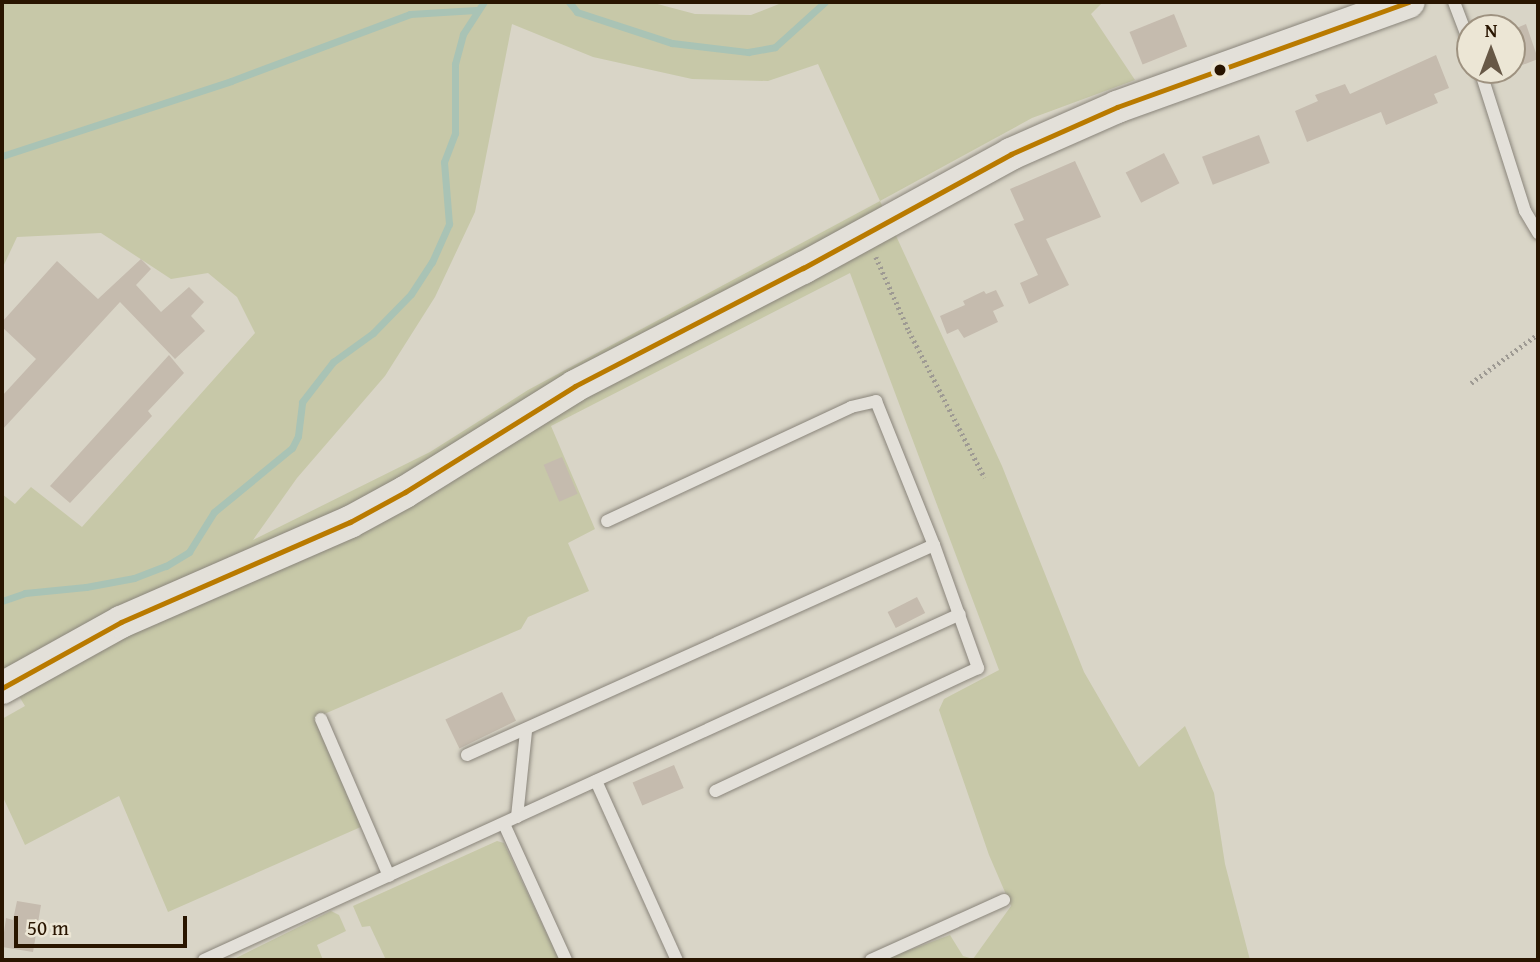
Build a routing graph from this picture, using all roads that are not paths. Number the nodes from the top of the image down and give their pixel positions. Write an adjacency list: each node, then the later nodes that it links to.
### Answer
1 (1409, 2): 7 (street)
2 (1484, 84): 3 (lane)
3 (1538, 233)
4 (607, 521): 5 (lane)
5 (934, 545): 6 (lane); 9 (lane)
6 (960, 614): 11 (lane); 12 (lane)
7 (2, 688)
8 (321, 719): 15 (lane)
9 (526, 731): 10 (lane); 13 (lane)
10 (467, 755)
11 (596, 781): 13 (lane); 19 (lane)
12 (715, 791)
13 (517, 817): 14 (lane)
14 (504, 824): 15 (lane); 18 (lane)
15 (389, 876): 17 (lane)
16 (1004, 900): 20 (lane)
17 (204, 960)
18 (566, 960)
19 (677, 960)
20 (872, 960)

